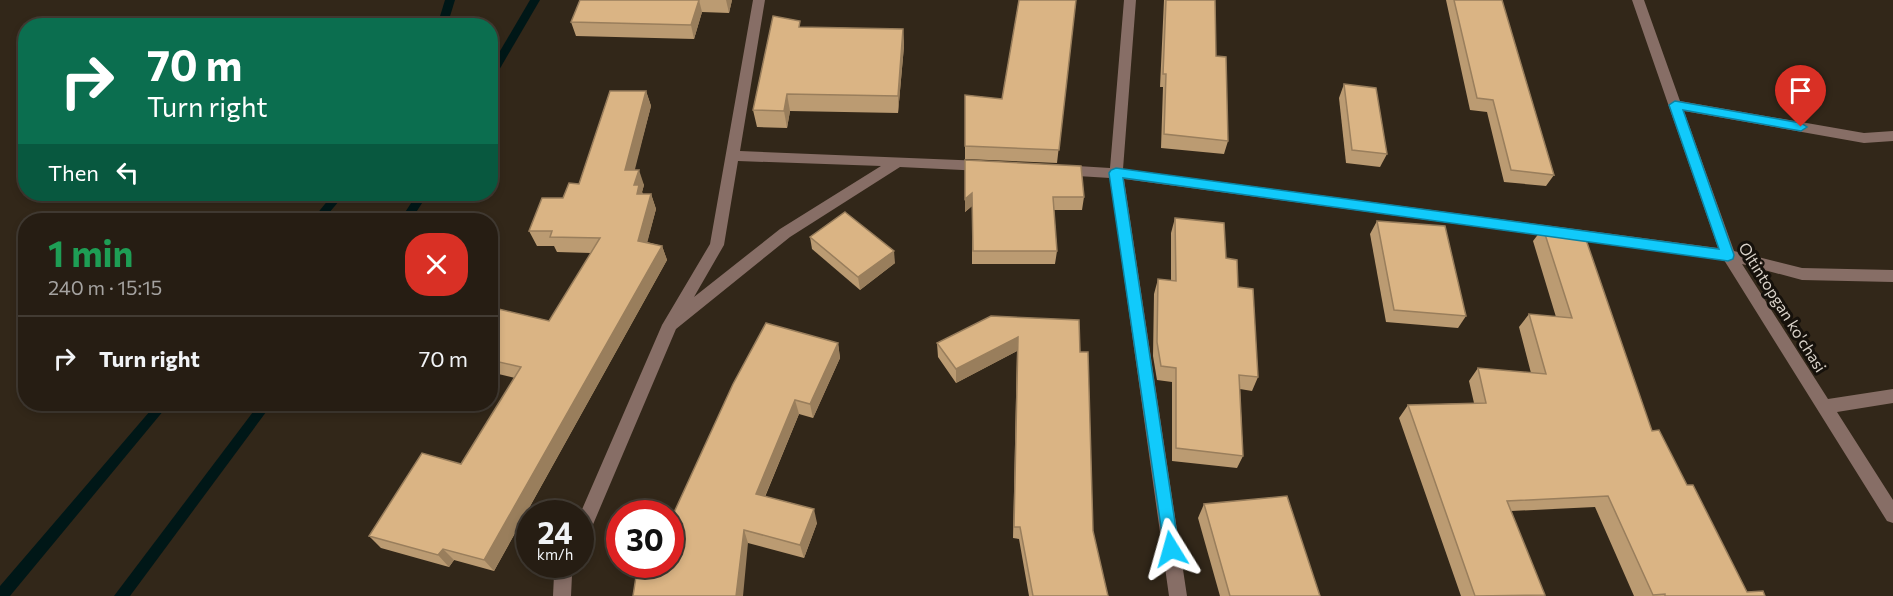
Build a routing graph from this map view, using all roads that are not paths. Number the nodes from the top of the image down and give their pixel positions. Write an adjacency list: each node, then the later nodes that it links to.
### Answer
1 (759, 0): 6 (street)
2 (1130, 0): 10 (street)
3 (1638, 0): 4 (street, Oltintopgan ko'chasi)
4 (1675, 105): 5 (street); 11 (street, Oltintopgan ko'chasi)
5 (1891, 139)
6 (732, 156): 7 (street); 13 (street)
7 (898, 162): 8 (street); 13 (street)
8 (1001, 167)
9 (1047, 170): 10 (street)
10 (1116, 173): 11 (street); 20 (street)
11 (1728, 255): 12 (street); 15 (street, Oltintopgan ko'chasi)
12 (1893, 276)
13 (670, 325): 16 (street)
14 (1893, 396): 15 (street)
15 (1824, 406): 17 (street, Oltintopgan ko'chasi)
16 (594, 502)
17 (1893, 515)
18 (563, 578): 19 (street)
19 (562, 596)
20 (1178, 596)

